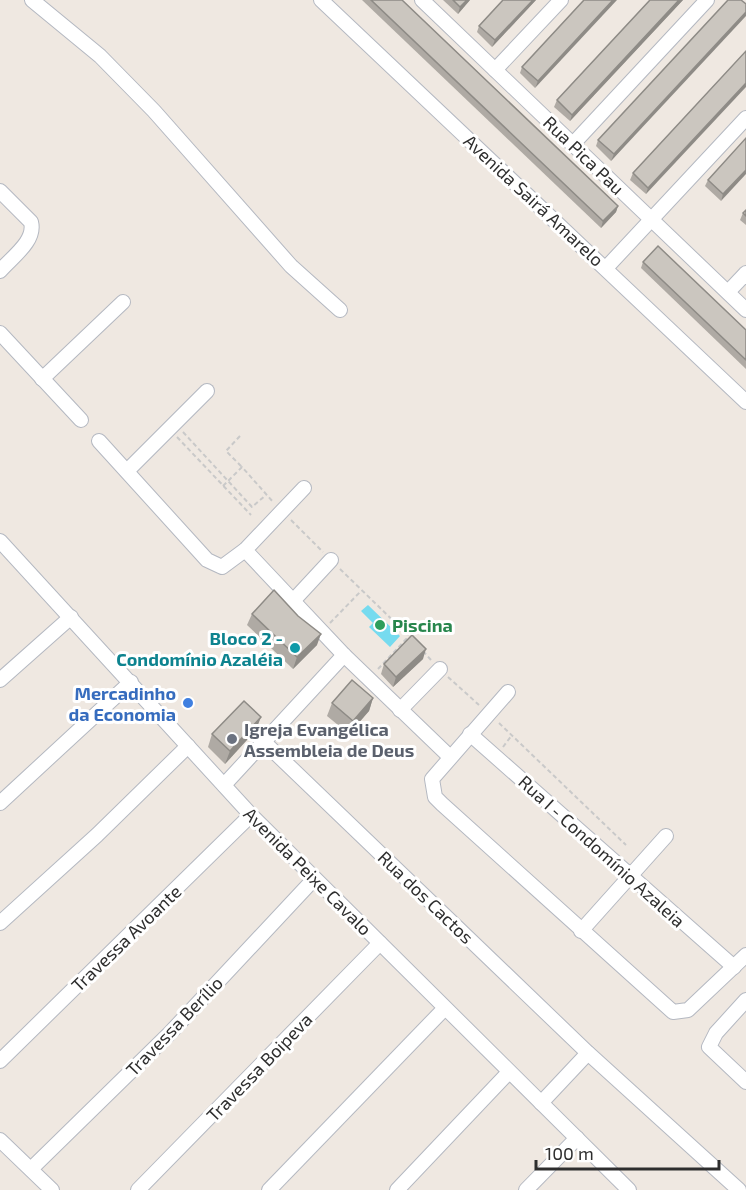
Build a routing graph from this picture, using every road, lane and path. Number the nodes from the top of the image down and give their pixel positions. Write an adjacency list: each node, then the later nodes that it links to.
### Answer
1 (32, 0): 16 (street)
2 (321, 0): 11 (street, Avenida Sairá Amarelo)
3 (422, 0): 6 (street, Rua Pica Pau)
4 (561, 0): 6 (street)
5 (706, 0): 8 (street)
6 (495, 70): 8 (street, Rua Pica Pau)
7 (746, 118): 10 (street)
8 (572, 145): 10 (street, Rua Pica Pau)
9 (0, 191): 12 (street)
10 (651, 219): 11 (street); 14 (street, Rua Pica Pau)
11 (606, 268): 21 (street, Avenida Sairá Amarelo)
12 (0, 271)
13 (746, 273): 14 (street)
14 (728, 292): 17 (street, Rua Pica Pau)
15 (123, 302): 19 (street)
16 (340, 310)
17 (746, 310)
18 (0, 333): 19 (street)
19 (42, 379): 22 (street)
20 (207, 391): 26 (street)
21 (746, 402)
22 (81, 420)
23 (240, 436): 25 (path)
24 (99, 441): 26 (street)
25 (242, 467): 27 (path); 30 (path)
26 (127, 471): 34 (street)
27 (229, 480): 28 (path); 28 (path); 30 (path)
28 (223, 486): 32 (path)
29 (304, 488): 31 (street)
30 (266, 494): 31 (path)
31 (282, 512): 34 (street); 35 (path)
32 (250, 515)
33 (0, 541): 38 (street, Avenida Peixe Cavalo)
34 (245, 550): 37 (street)
35 (331, 560): 36 (path); 37 (street)
36 (361, 591): 39 (path); 40 (path)
37 (293, 601): 39 (street)
38 (71, 617): 44 (street); 45 (street, Avenida Peixe Cavalo)
39 (322, 631): 41 (street)
40 (409, 636): 42 (path); 43 (path)
41 (344, 654): 43 (street); 50 (street)
42 (440, 669): 47 (street); 48 (path)
43 (369, 679): 47 (street)
44 (0, 680)
45 (131, 682): 51 (street, Avenida Peixe Cavalo); 54 (street)
46 (508, 692): 48 (street)
47 (400, 710): 52 (street)
48 (488, 714): 49 (street); 57 (path)
49 (470, 734): 52 (street); 58 (street, Rua I - Condomínio Azaleia)
50 (264, 742): 53 (street); 67 (street, Rua dos Cactos)
51 (188, 746): 53 (street, Avenida Peixe Cavalo); 60 (street)
52 (450, 758): 61 (street)
53 (224, 785): 55 (street, Avenida Peixe Cavalo)
54 (0, 803)
55 (251, 815): 59 (street, Avenida Peixe Cavalo); 68 (street, Travessa Avoante)
56 (666, 836): 58 (street)
57 (626, 845)
58 (631, 876): 61 (street); 64 (street, Rua I - Condomínio Azaleia)
59 (314, 879): 62 (street, Avenida Peixe Cavalo); 74 (street, Travessa Berílio)
60 (0, 923)
61 (581, 931): 64 (street)
62 (380, 943): 66 (street, Avenida Peixe Cavalo); 76 (street, Travessa Boipeva)
63 (746, 955): 64 (street)
64 (734, 967)
65 (746, 1000): 70 (street)
66 (444, 1009): 69 (street, Avenida Peixe Cavalo); 77 (street)
67 (588, 1053): 71 (street); 81 (street, Rua dos Cactos)
68 (0, 1061)
69 (508, 1072): 71 (street, Avenida Peixe Cavalo); 78 (street)
70 (746, 1082)
71 (541, 1103): 72 (street, Avenida Peixe Cavalo)
72 (577, 1138): 79 (street); 80 (street, Avenida Peixe Cavalo)
73 (0, 1140): 74 (street)
74 (31, 1169): 75 (street)
75 (52, 1190)
76 (138, 1190)
77 (269, 1190)
78 (397, 1190)
79 (526, 1190)
80 (629, 1190)
81 (739, 1190)

